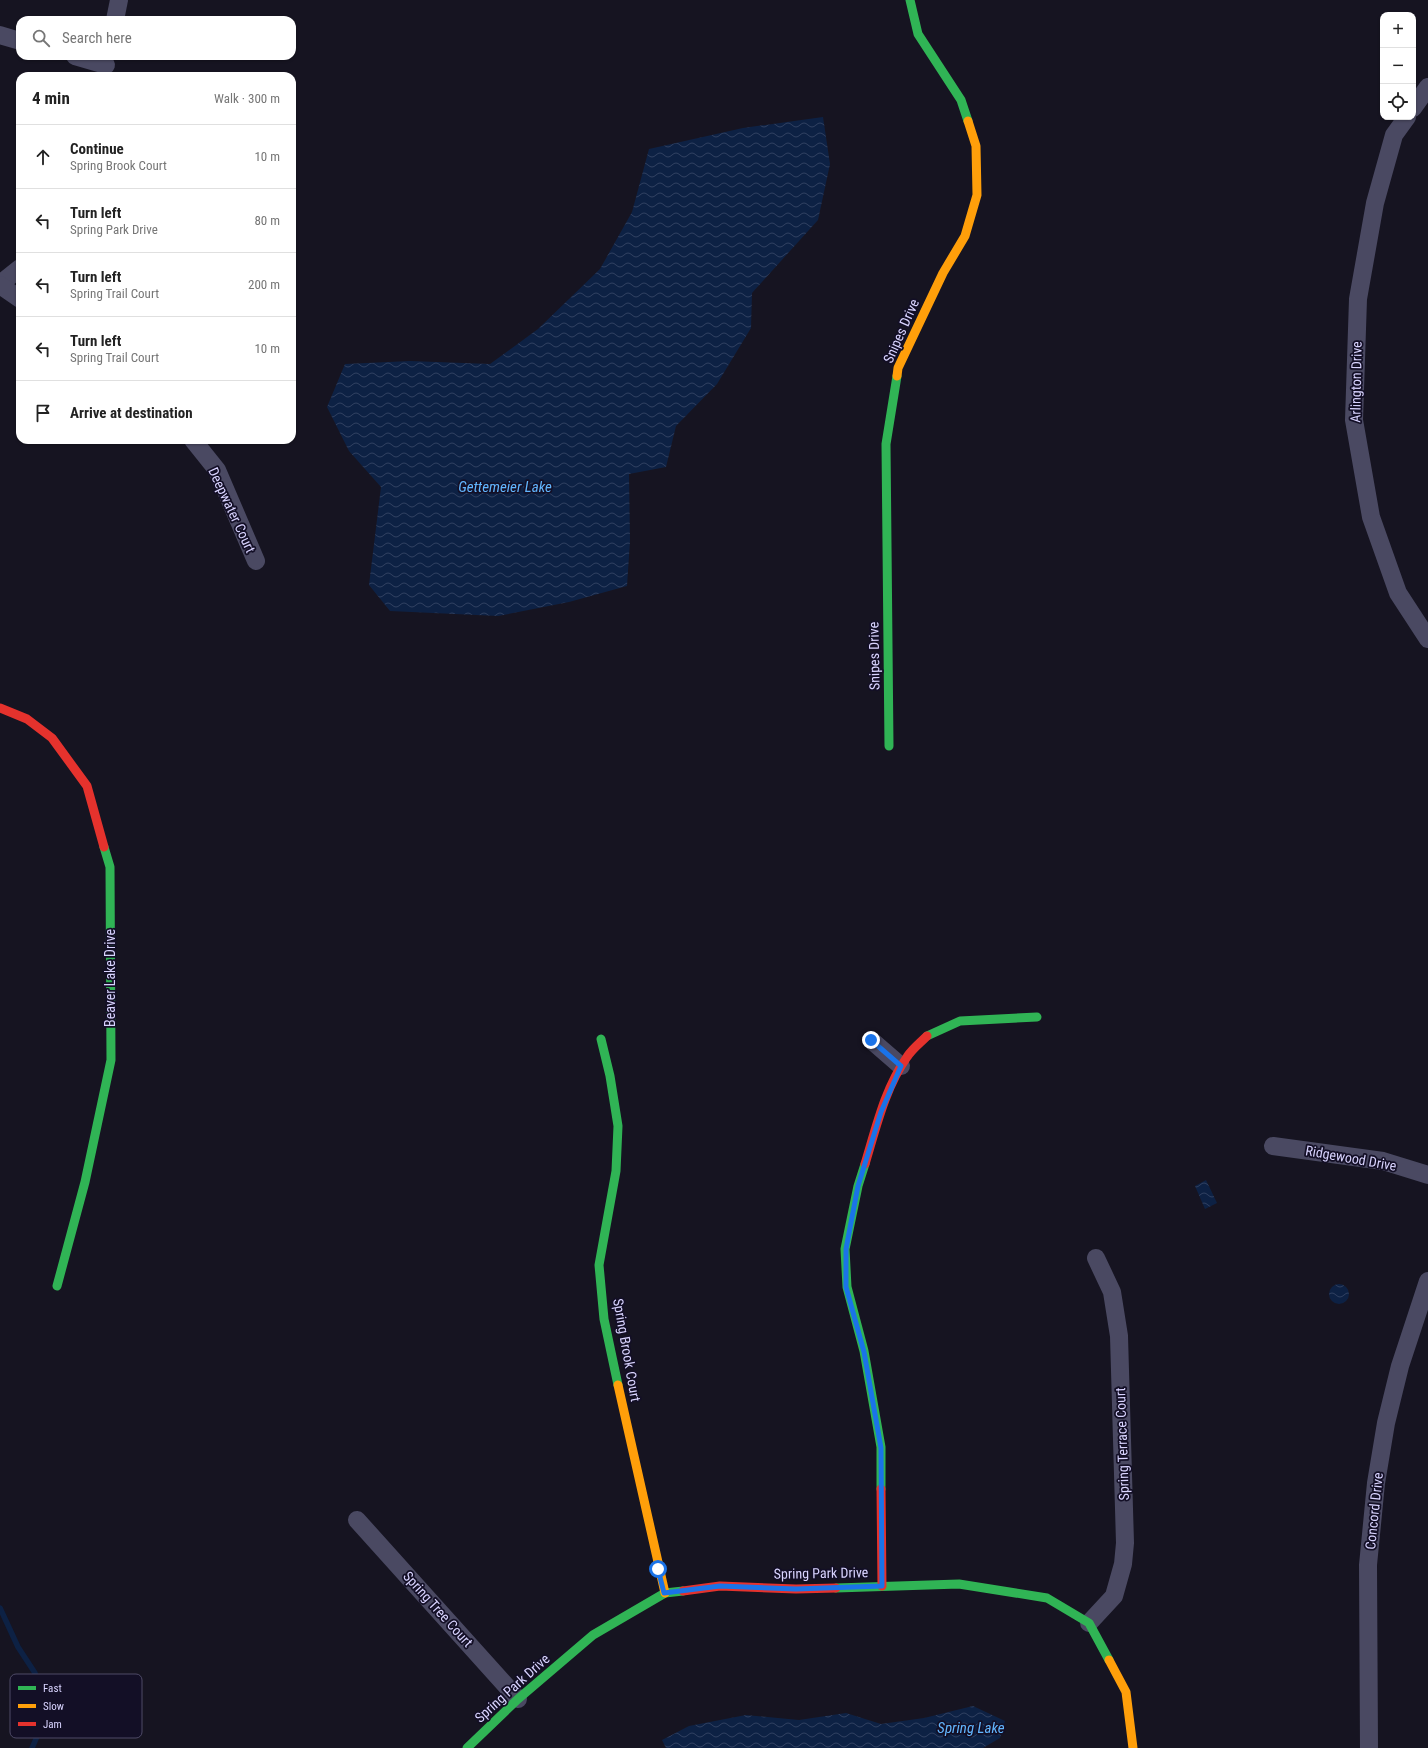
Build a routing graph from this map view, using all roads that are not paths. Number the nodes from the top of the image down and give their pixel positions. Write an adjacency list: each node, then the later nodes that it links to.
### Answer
1 (119, 0): 3 (street)
2 (910, 0): 18 (street, Snipes Drive)
3 (116, 16)
4 (0, 35): 5 (street)
5 (16, 39)
6 (88, 60): 7 (street)
7 (106, 66)
8 (1428, 87): 9 (street)
9 (1416, 104)
10 (1405, 120): 16 (street, Arlington Drive)
11 (16, 271): 12 (street)
12 (0, 284): 13 (street)
13 (16, 296)
14 (196, 444): 15 (street, Deepwater Court)
15 (256, 561)
16 (1428, 639)
17 (0, 708): 27 (street, Beaver Lake Drive)
18 (889, 746)
19 (1037, 1017): 22 (street)
20 (601, 1039): 30 (street, Spring Brook Court)
21 (871, 1040): 22 (street)
22 (901, 1066): 29 (street)
23 (1273, 1146): 24 (street, Ridgewood Drive)
24 (1428, 1175)
25 (1096, 1258): 31 (street, Spring Terrace Court)
26 (1428, 1281): 35 (street, Concord Drive)
27 (57, 1286)
28 (357, 1520): 32 (street, Spring Tree Court)
29 (882, 1586): 30 (street, Spring Park Drive); 31 (street, Spring Park Drive)
30 (664, 1593): 32 (street, Spring Park Drive)
31 (1089, 1623): 34 (street)
32 (518, 1699): 33 (street, Spring Park Drive)
33 (467, 1748)
34 (1132, 1748)
35 (1369, 1748)

